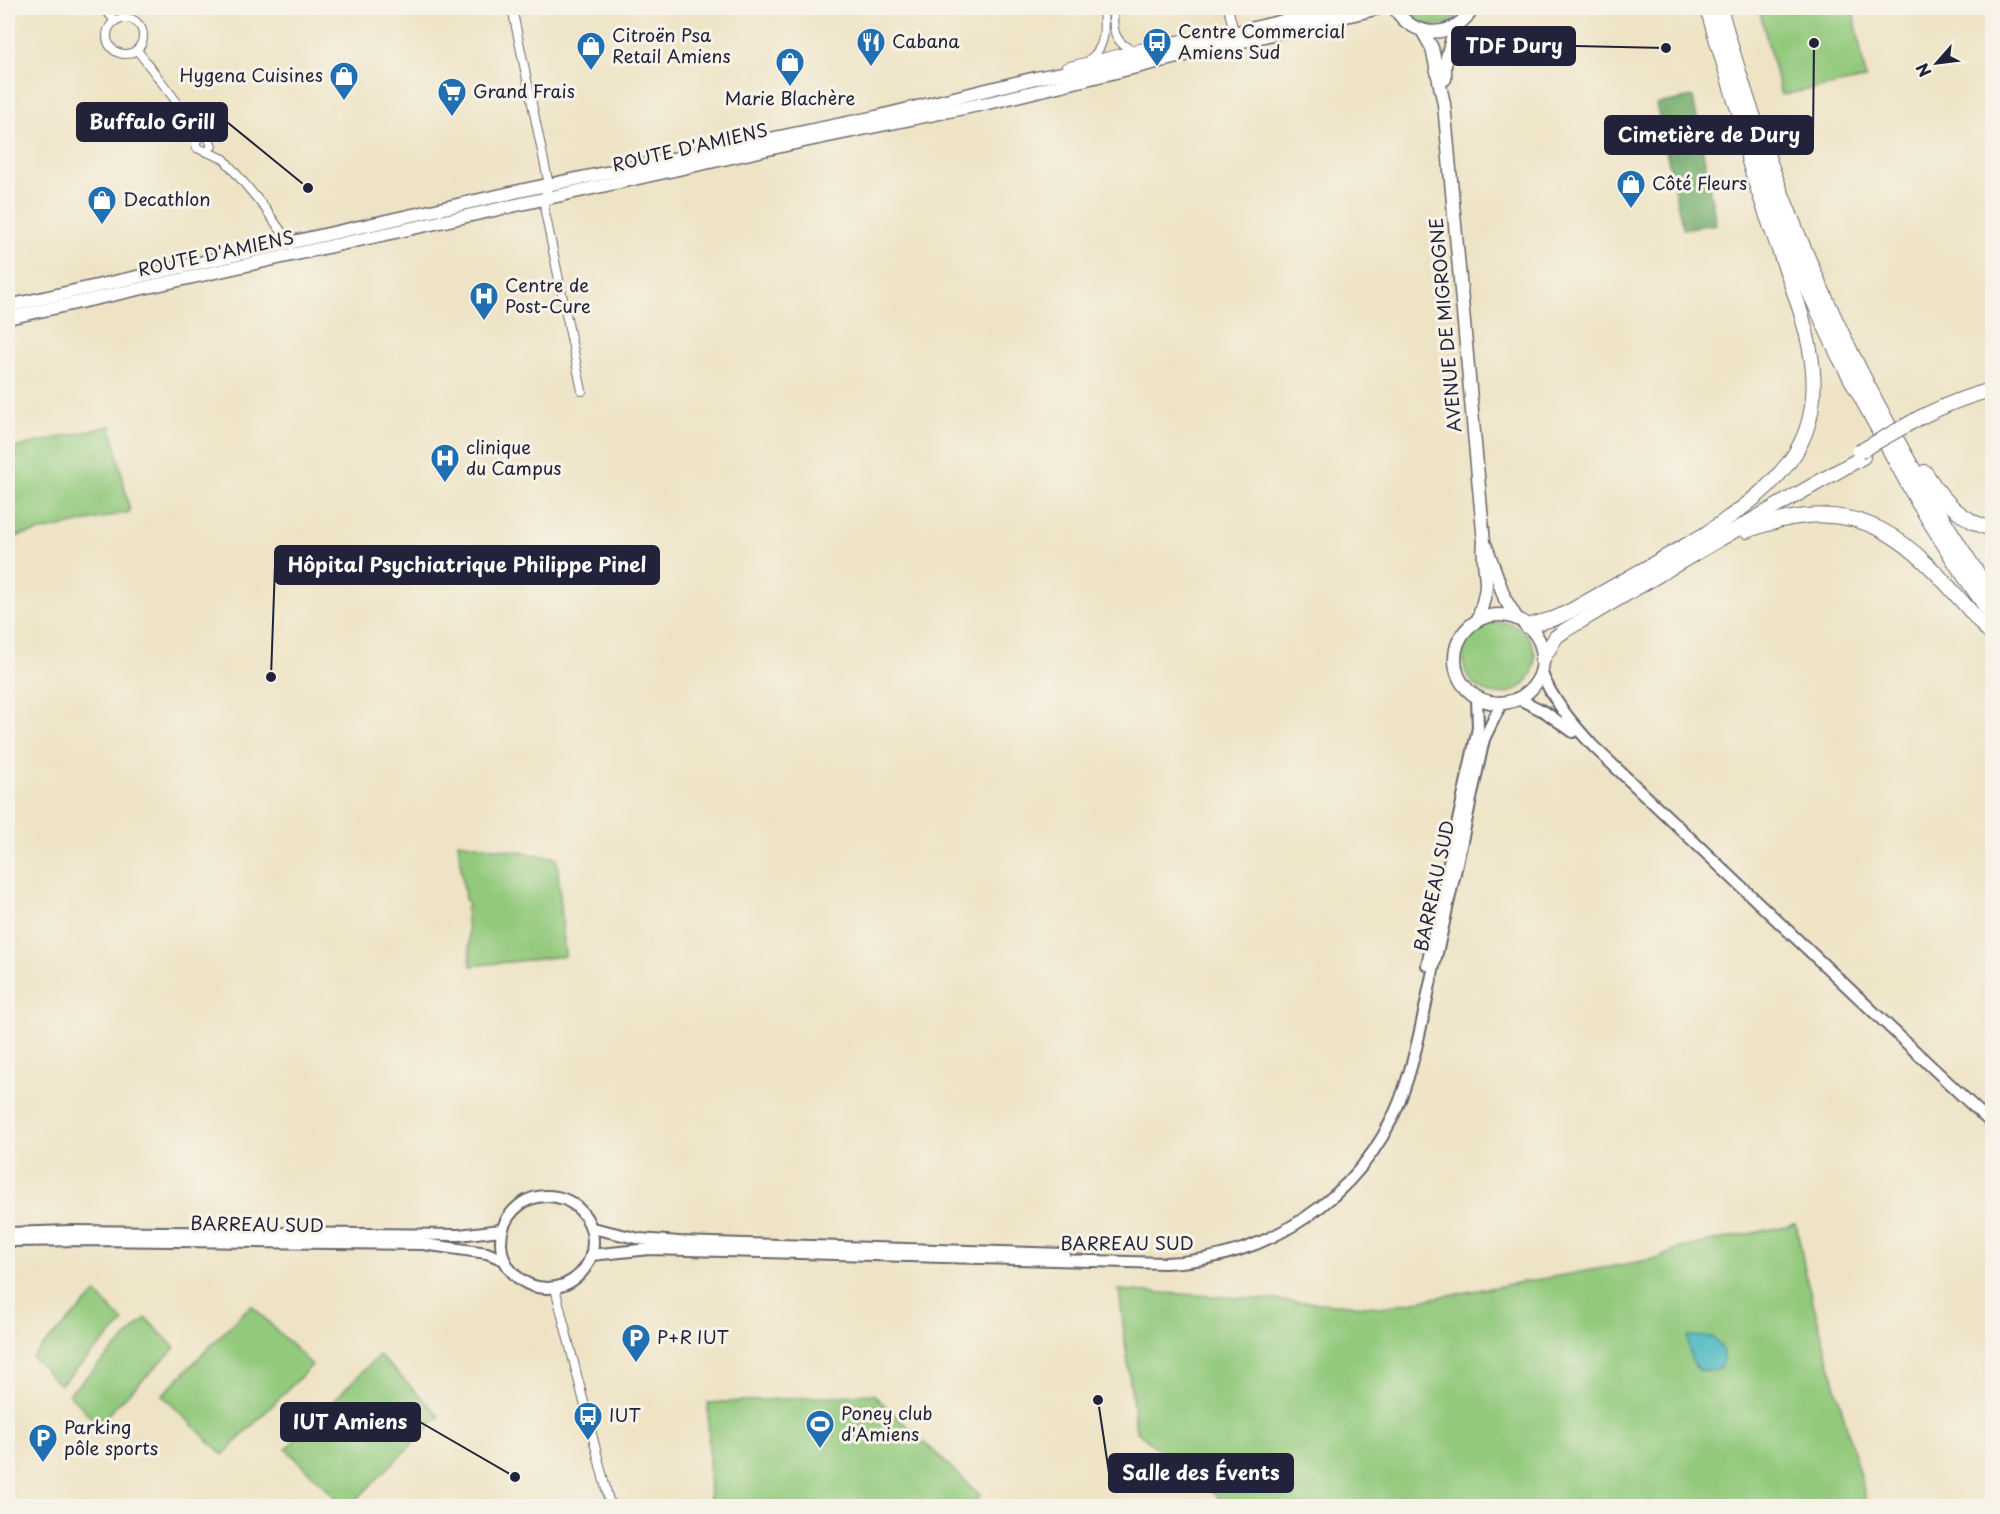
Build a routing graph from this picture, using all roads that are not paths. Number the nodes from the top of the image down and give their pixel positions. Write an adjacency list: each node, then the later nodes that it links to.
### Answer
1 (104, 8): 12 (street)
2 (513, 8): 25 (street)
3 (1103, 8): 19 (street)
4 (1113, 8): 18 (street)
5 (1228, 8): 15 (street)
6 (1336, 8): 15 (main road, ROUTE D'AMIENS)
7 (1379, 8): 11 (main road, ROUTE D'AMIENS); 26 (main road, ROUTE D'AMIENS)
8 (1473, 8): 13 (main road)
9 (1707, 8): 22 (highway)
10 (1720, 8): 34 (highway)
11 (1395, 9): 14 (main road)
12 (115, 21): 17 (street); 17 (street)
13 (1455, 27): 14 (main road); 21 (main road, AVENUE DE MIGROGNE)
14 (1422, 30): 21 (main road, AVENUE DE MIGROGNE)
15 (1234, 32): 16 (main road, ROUTE D'AMIENS)
16 (1205, 39): 18 (street); 20 (main road, ROUTE D'AMIENS)
17 (137, 50): 23 (street)
18 (1134, 50): 19 (street)
19 (1088, 61): 20 (street)
20 (1036, 78): 25 (main road, ROUTE D'AMIENS)
21 (1444, 104): 39 (main road, AVENUE DE MIGROGNE)
22 (1739, 110): 38 (highway); 42 (highway)
23 (201, 137): 24 (street); 24 (street)
24 (209, 149): 27 (street)
25 (549, 185): 26 (street); 27 (main road, ROUTE D'AMIENS)
26 (544, 199): 28 (main road, ROUTE D'AMIENS); 32 (street)
27 (290, 243): 28 (street); 29 (main road, ROUTE D'AMIENS)
28 (295, 255): 30 (main road, ROUTE D'AMIENS)
29 (8, 306)
30 (8, 318)
31 (1992, 390): 35 (highway)
32 (582, 391)
33 (1992, 398): 35 (highway)
34 (1886, 419): 37 (highway); 41 (highway)
35 (1920, 421): 36 (highway)
36 (1861, 455): 38 (highway); 40 (highway)
37 (1992, 529)
38 (1704, 535): 44 (highway)
39 (1485, 542): 43 (main road, AVENUE DE MIGROGNE); 44 (main road, AVENUE DE MIGROGNE)
40 (1717, 542): 45 (highway); 46 (highway)
41 (1992, 595)
42 (1992, 616)
43 (1478, 620): 44 (main road); 47 (main road)
44 (1522, 622): 46 (main road)
45 (1992, 636)
46 (1541, 665): 48 (main road); 50 (main road)
47 (1477, 697): 49 (main road); 52 (main road, BARREAU SUD)
48 (1517, 698): 49 (main road); 50 (main road)
49 (1502, 702): 56 (main road, BARREAU SUD)
50 (1593, 746): 51 (main road)
51 (1992, 1124)
52 (592, 1228): 53 (main road); 56 (main road)
53 (501, 1230): 54 (main road, BARREAU SUD); 57 (main road)
54 (8, 1233)
55 (8, 1241): 57 (main road, BARREAU SUD)
56 (591, 1255): 58 (main road)
57 (504, 1260): 58 (main road)
58 (555, 1288): 59 (street)
59 (610, 1504)

